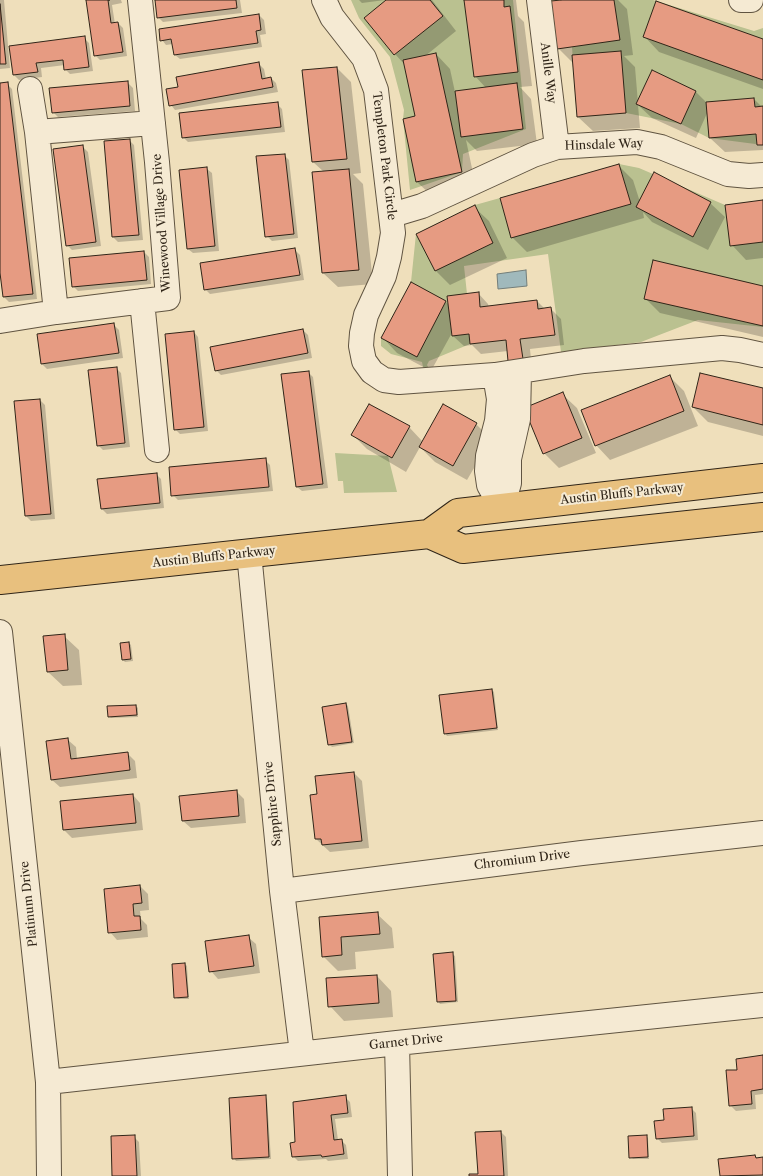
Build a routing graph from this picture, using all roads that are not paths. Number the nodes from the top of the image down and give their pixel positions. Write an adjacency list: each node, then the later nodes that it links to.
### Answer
1 (140, 0): 7 (street, Winewood Village Drive)
2 (324, 0): 11 (street, Templeton Park Circle)
3 (539, 0): 9 (street, Anille Way)
4 (741, 0): 5 (street)
5 (751, 0)
6 (30, 88): 8 (street)
7 (153, 123): 8 (street); 12 (street, Winewood Village Drive)
8 (37, 132): 13 (street)
9 (557, 147): 10 (street, Hinsdale Way); 11 (street, Hinsdale Way)
10 (763, 175)
11 (392, 214): 17 (street, Templeton Park Circle)
12 (142, 301): 13 (street, Winewood Village Drive); 18 (street)
13 (56, 312): 14 (street, Winewood Village Drive)
14 (0, 321)
15 (763, 355): 16 (street, Templeton Park Circle)
16 (519, 372): 17 (street, Templeton Park Circle); 20 (street)
17 (496, 375): 20 (street)
18 (157, 450)
19 (763, 478): 20 (main road, Austin Bluffs Parkway)
20 (502, 508): 22 (main road, Austin Bluffs Parkway)
21 (763, 517): 22 (main road, Austin Bluffs Parkway)
22 (428, 534): 23 (main road, Austin Bluffs Parkway)
23 (249, 553): 24 (main road, Austin Bluffs Parkway); 27 (street, Sapphire Drive)
24 (0, 580)
25 (0, 632): 31 (street, Platinum Drive)
26 (763, 833): 27 (street, Chromium Drive)
27 (282, 891): 30 (street, Sapphire Drive)
28 (763, 1005): 29 (street, Garnet Drive)
29 (396, 1043): 30 (street, Garnet Drive); 33 (street)
30 (302, 1054): 31 (street, Garnet Drive)
31 (48, 1082): 32 (street, Platinum Drive)
32 (49, 1176)
33 (400, 1176)

